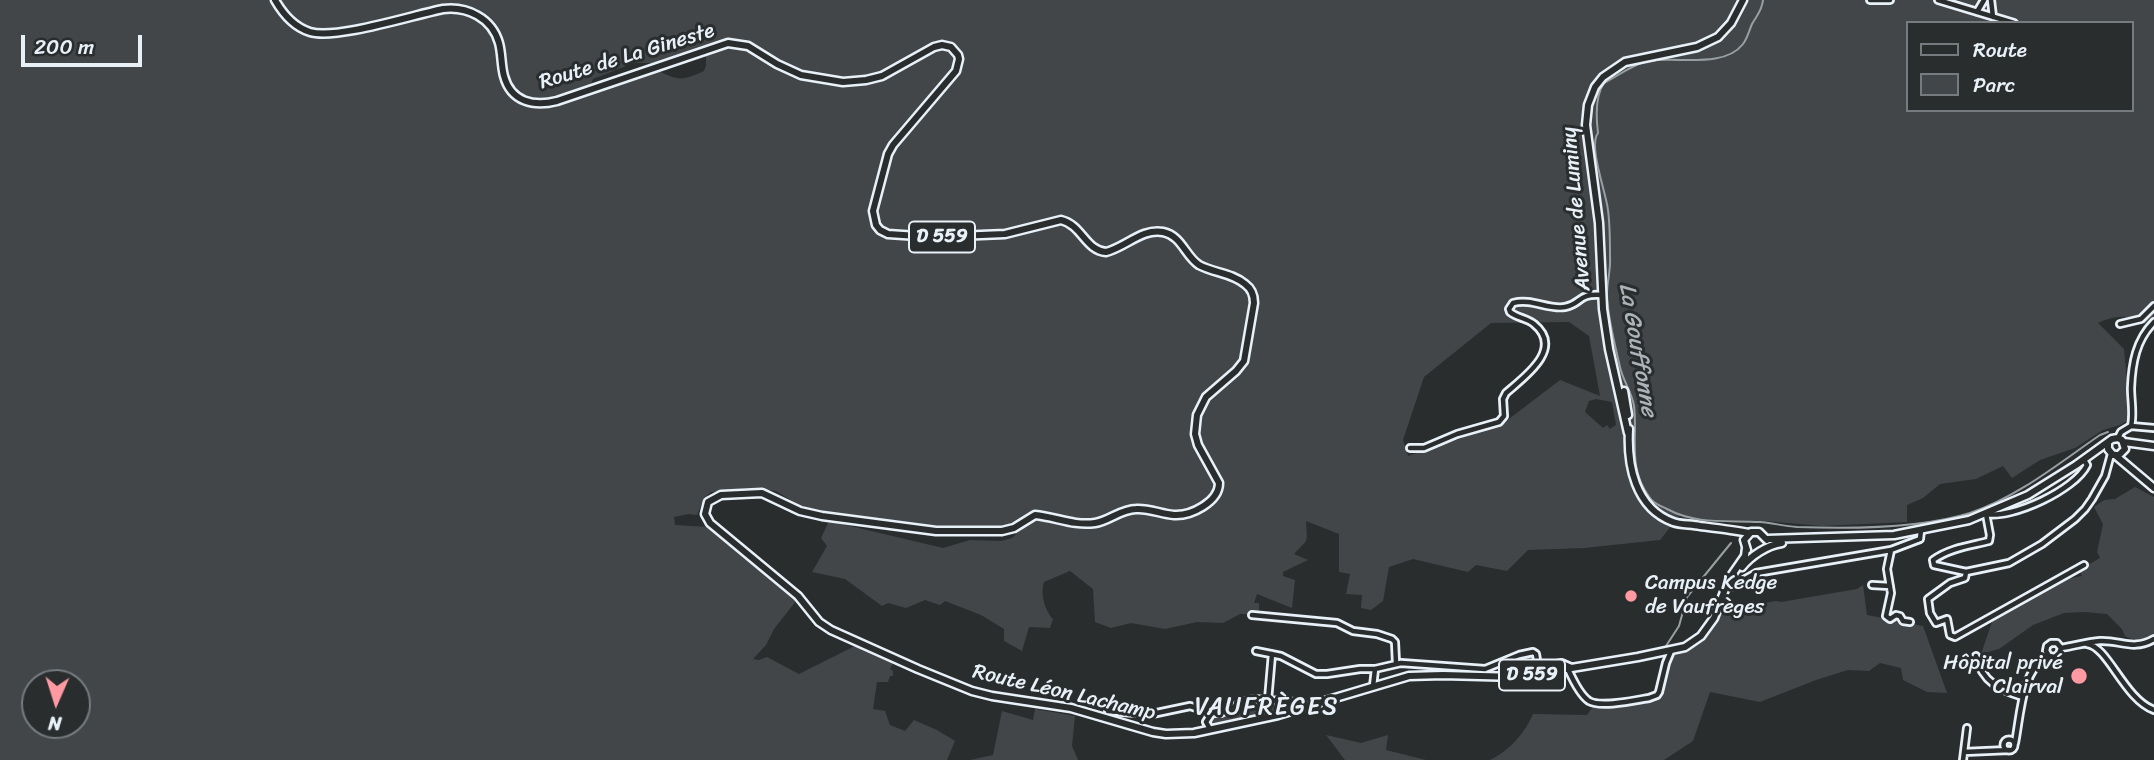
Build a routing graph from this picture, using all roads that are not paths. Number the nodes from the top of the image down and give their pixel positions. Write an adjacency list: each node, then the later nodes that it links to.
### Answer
1 (275, 0): 25 (main road, Route de La Gineste / D 559)
2 (1743, 0): 11 (main road, Avenue de Luminy)
3 (1870, 0): 4 (street)
4 (1890, 0)
5 (1938, 0): 8 (street)
6 (1984, 0): 8 (street)
7 (1991, 0): 9 (street)
8 (1977, 12): 9 (street)
9 (1993, 17): 10 (street)
10 (2007, 21)
11 (1602, 295): 19 (street); 27 (main road, Avenue de Luminy)
12 (2154, 306): 14 (street)
13 (2154, 322): 15 (street)
14 (2120, 324)
15 (2131, 426): 16 (street); 20 (street)
16 (2154, 428)
17 (2108, 443): 20 (main road); 20 (main road); 21 (main road)
18 (2154, 446): 20 (main road)
19 (1410, 448)
20 (2118, 449): 21 (main road); 23 (main road); 36 (street)
21 (2097, 451): 22 (main road)
22 (2084, 460): 24 (main road); 24 (street)
23 (2154, 488)
24 (1986, 514): 26 (main road); 36 (street)
25 (710, 523): 64 (main road, Route Léon Lachamp / D 559)
26 (1921, 530): 29 (main road); 33 (street)
27 (1734, 531): 28 (main road, Avenue de Luminy); 31 (main road)
28 (1749, 533): 30 (main road); 31 (main road)
29 (1829, 538): 30 (main road); 32 (main road)
30 (1767, 539): 32 (main road)
31 (1745, 544): 34 (main road); 38 (main road, Route Léon Lachamp)
32 (1766, 548): 34 (main road)
33 (1891, 550): 38 (street); 39 (street)
34 (1754, 554): 38 (main road, Route Léon Lachamp)
35 (2084, 565): 36 (street)
36 (1966, 572)
37 (1872, 585): 39 (street)
38 (1729, 586): 48 (main road, Route Léon Lachamp / D 559)
39 (1890, 586): 41 (street)
40 (1252, 615): 53 (street)
41 (1910, 622)
42 (2154, 639): 44 (street)
43 (2102, 641): 44 (street); 45 (street); 49 (street)
44 (2109, 642): 49 (street)
45 (2080, 644): 46 (street); 49 (street)
46 (2061, 648): 52 (street); 52 (street)
47 (1256, 651): 50 (street)
48 (1671, 651): 54 (main road, Route Léon Lachamp / D 559); 54 (street)
49 (2102, 653): 60 (street)
50 (1272, 654): 55 (street); 58 (street)
51 (1976, 656): 57 (street)
52 (2043, 657): 57 (street)
53 (1396, 663): 54 (street); 55 (street)
54 (1570, 668): 56 (main road, Route Léon Lachamp / D 559)
55 (1375, 669): 56 (street)
56 (1373, 686): 59 (main road, Route Léon Lachamp / D 559)
57 (2023, 697): 65 (street)
58 (1268, 700): 59 (street, Route Léon Lachamp); 62 (street, Route Léon Lachamp)
59 (1306, 707): 64 (main road, Route Léon Lachamp / D 559)
60 (2154, 710)
61 (1108, 711): 62 (street)
62 (1212, 713): 64 (street)
63 (1967, 728): 67 (street)
64 (1210, 729)
65 (2015, 743): 66 (street); 66 (street)
66 (2009, 750): 67 (street)
67 (1964, 752): 68 (street)
68 (1963, 760)

